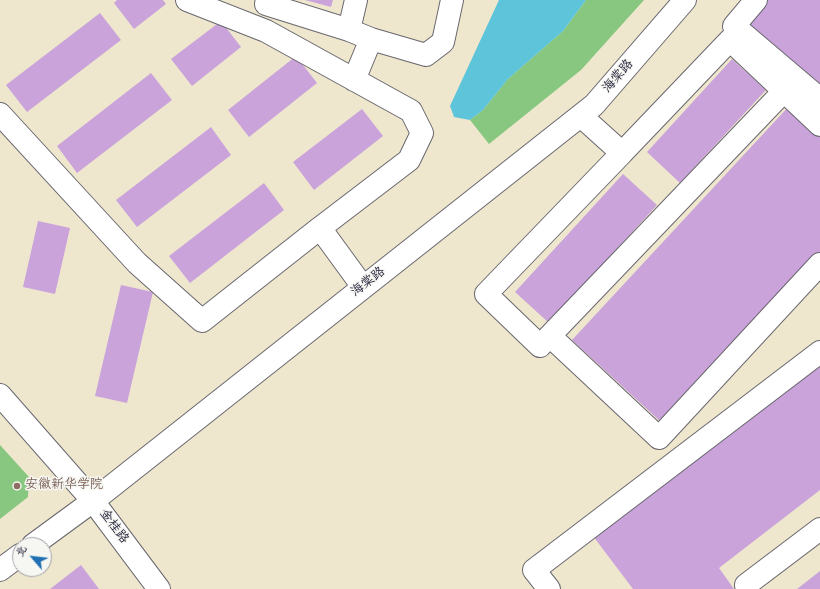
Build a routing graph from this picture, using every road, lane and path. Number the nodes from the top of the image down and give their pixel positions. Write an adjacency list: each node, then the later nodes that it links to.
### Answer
1 (187, 0): 9 (street)
2 (267, 0): 7 (street)
3 (356, 0): 7 (street)
4 (452, 0): 8 (street)
5 (685, 0): 13 (street, 海棠路)
6 (756, 0): 11 (street)
7 (349, 30): 8 (street)
8 (371, 39): 9 (street)
9 (354, 80): 16 (street)
10 (784, 91): 14 (street); 15 (street); 19 (street)
11 (820, 99)
12 (0, 114): 16 (street)
13 (581, 116): 15 (street); 18 (street, 海棠路)
14 (820, 125)
15 (622, 153): 19 (street)
16 (320, 228): 18 (street)
17 (820, 264): 19 (street)
18 (363, 287): 22 (street, 海棠路)
19 (550, 336)
20 (820, 352): 29 (street)
21 (0, 395): 22 (street, 金桂路)
22 (93, 501): 24 (street, 海棠路); 28 (street, 金桂路)
23 (820, 529): 27 (street)
24 (44, 537)
25 (12, 561): 26 (street)
26 (0, 570)
27 (746, 585)
28 (159, 589)
29 (549, 589)

